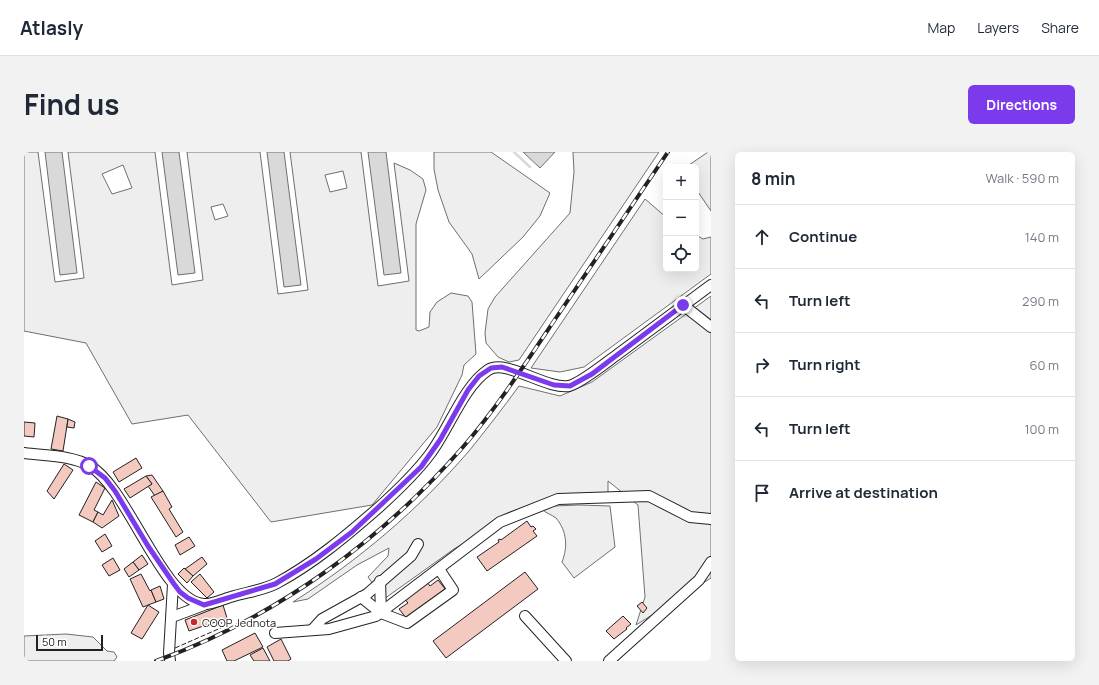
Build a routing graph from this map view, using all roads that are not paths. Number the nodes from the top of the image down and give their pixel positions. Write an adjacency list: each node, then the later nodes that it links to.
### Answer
1 (711, 285): 2 (street)
2 (683, 305): 3 (street); 12 (street)
3 (711, 327)
4 (24, 453): 10 (street)
5 (711, 519): 8 (street)
6 (418, 544): 9 (street)
7 (711, 562): 20 (street)
8 (439, 569): 13 (street); 13 (street)
9 (380, 581): 11 (street); 13 (street)
10 (174, 584): 12 (street); 15 (street)
11 (361, 597): 13 (street); 16 (street)
12 (204, 605): 15 (street)
13 (381, 613): 16 (street)
14 (525, 616): 19 (street)
15 (172, 617): 18 (street)
16 (312, 630): 17 (street)
17 (275, 633)
18 (170, 661)
19 (566, 661)
20 (609, 661)

